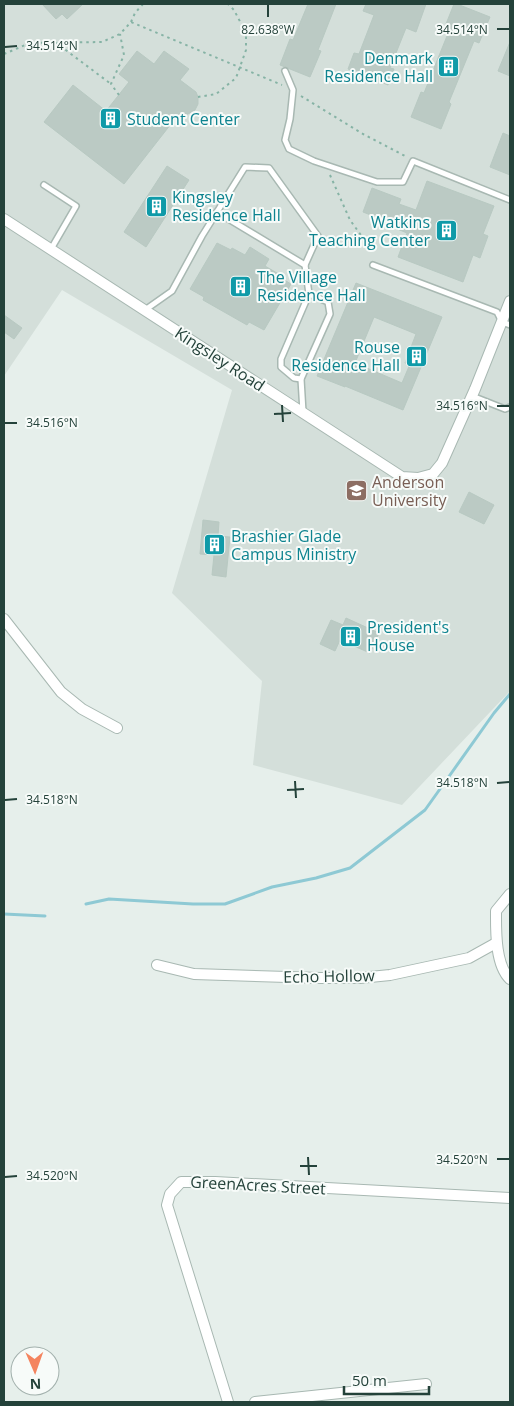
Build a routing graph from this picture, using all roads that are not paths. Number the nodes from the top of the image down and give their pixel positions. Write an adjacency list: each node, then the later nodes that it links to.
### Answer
1 (285, 71): 3 (lane)
2 (44, 185): 6 (lane)
3 (510, 200)
4 (217, 212): 7 (lane); 7 (lane); 11 (lane)
5 (4, 219): 6 (street, Kingsley Road)
6 (51, 249): 11 (street, Kingsley Road)
7 (304, 265): 9 (lane)
8 (373, 265): 12 (lane)
9 (309, 294): 13 (lane); 13 (lane)
10 (510, 301): 12 (street, Kingsley Road)
11 (145, 310): 16 (street, Kingsley Road)
12 (506, 324): 14 (street, Kingsley Road)
13 (301, 379): 16 (lane)
14 (472, 396): 15 (lane); 16 (street, Kingsley Road)
15 (509, 409)
16 (303, 413)
17 (4, 619): 18 (street)
18 (117, 728)
19 (510, 894): 20 (street)
20 (496, 943): 21 (street, Echo Hollow); 22 (street)
21 (157, 965)
22 (510, 979)
23 (510, 1198): 25 (street, GreenAcres Street)
24 (426, 1384): 26 (street)
25 (228, 1402)
26 (255, 1402)

